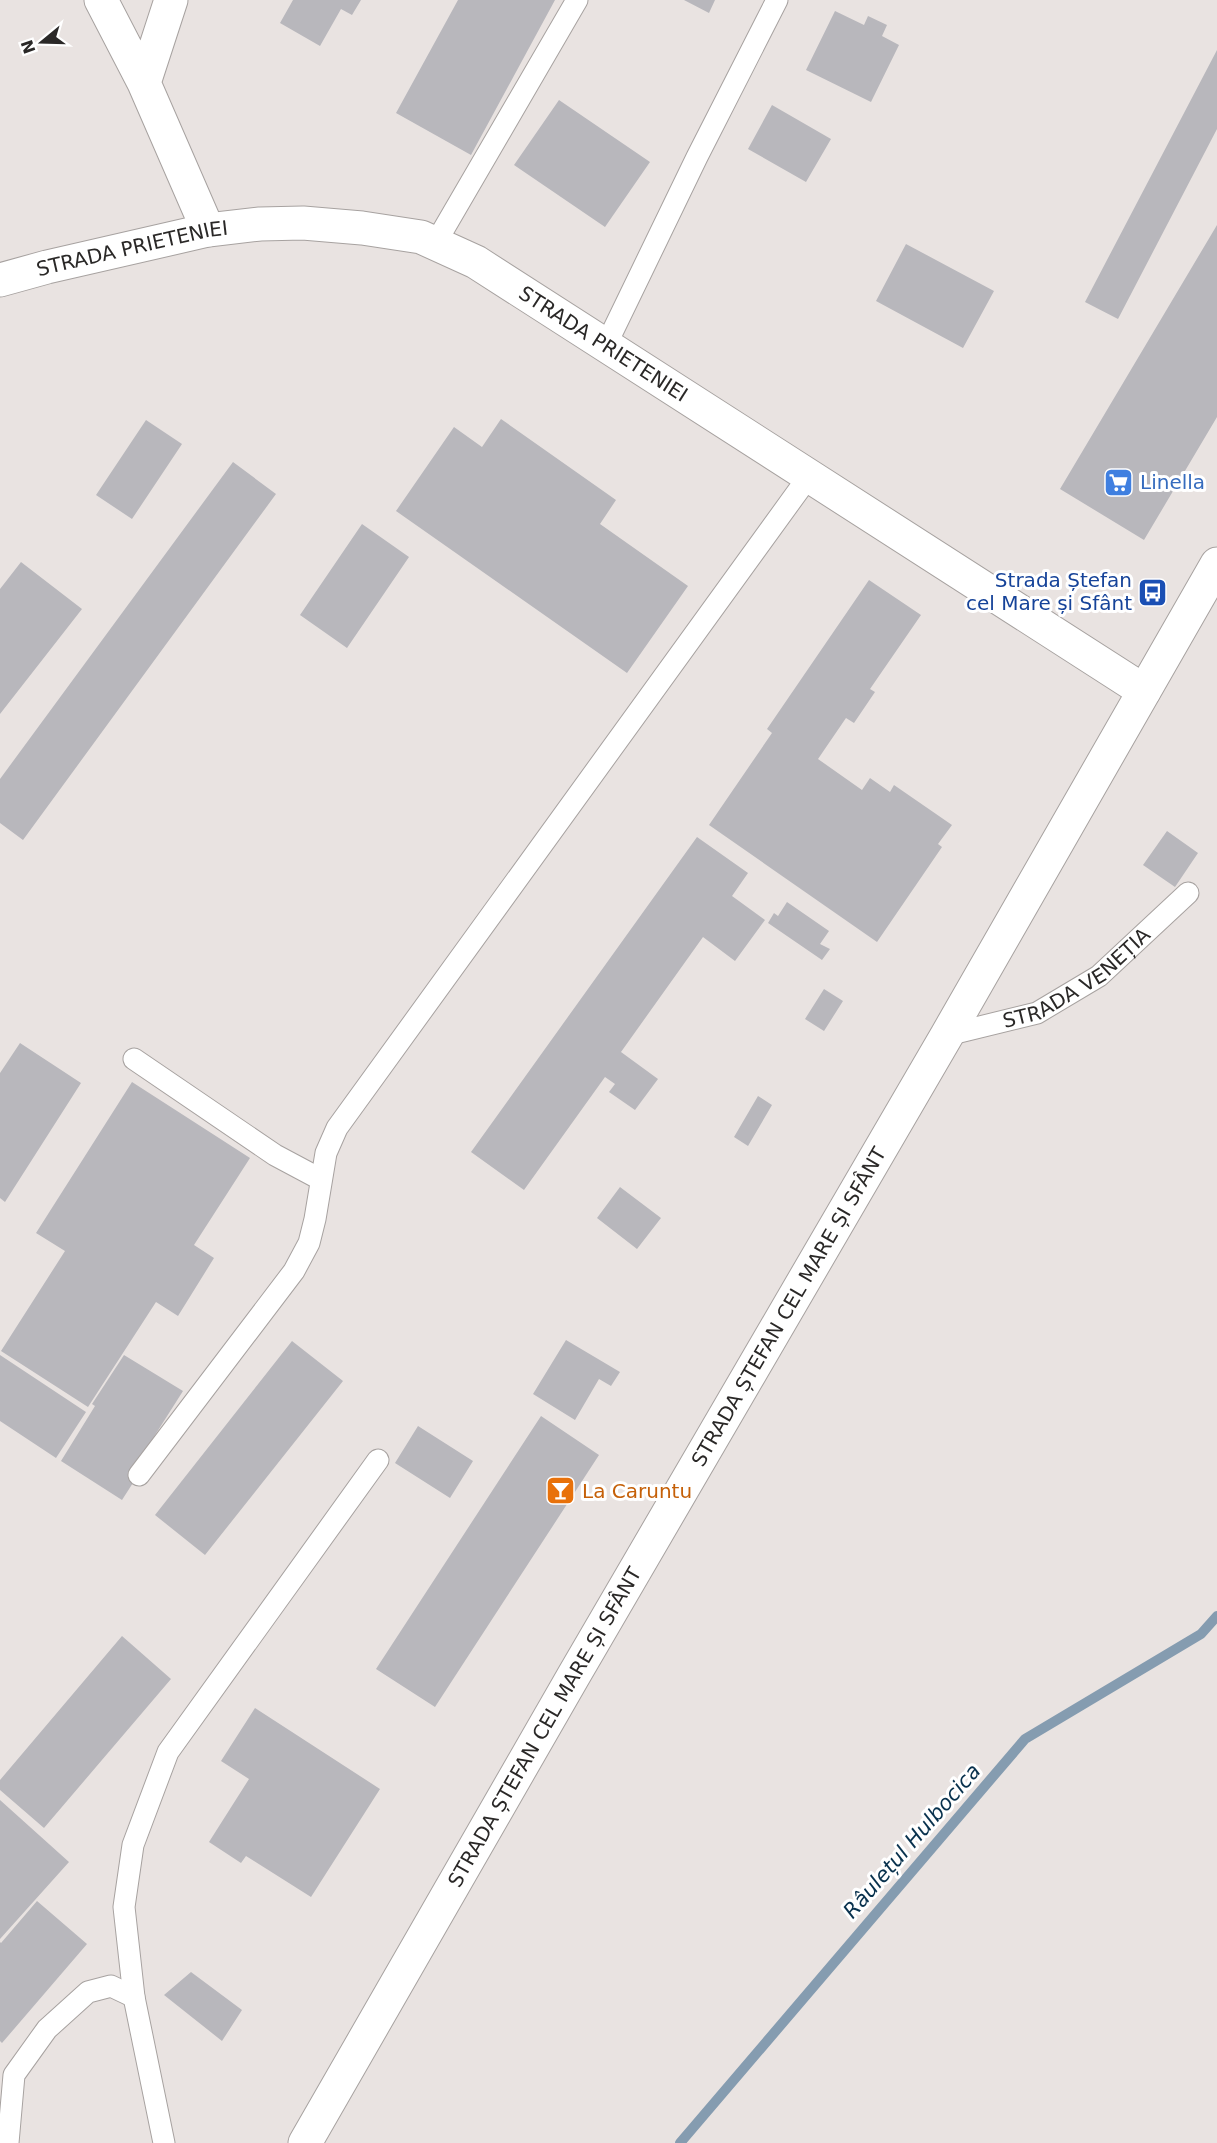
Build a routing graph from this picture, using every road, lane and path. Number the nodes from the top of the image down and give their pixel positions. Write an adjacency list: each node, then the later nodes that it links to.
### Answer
1 (101, 0): 5 (street)
2 (171, 0): 5 (street)
3 (577, 0): 7 (lane)
4 (777, 0): 9 (lane)
5 (144, 83): 6 (street)
6 (208, 230): 7 (street, STRADA PRIETENIEI); 8 (street, STRADA PRIETENIEI)
7 (435, 244): 9 (street, STRADA PRIETENIEI)
8 (0, 280)
9 (606, 345): 10 (street, STRADA PRIETENIEI)
10 (809, 476): 12 (street, STRADA PRIETENIEI); 16 (lane)
11 (1217, 564): 12 (street, STRADA ȘTEFAN CEL MARE ȘI SFÂNT)
12 (1144, 691): 14 (street, STRADA ȘTEFAN CEL MARE ȘI SFÂNT)
13 (1188, 893): 14 (lane, STRADA VENEȚIA)
14 (947, 1035): 22 (street, STRADA ȘTEFAN CEL MARE ȘI SFÂNT)
15 (134, 1059): 16 (lane)
16 (320, 1179): 18 (lane)
17 (378, 1460): 19 (lane)
18 (139, 1475)
19 (134, 1997): 20 (lane); 21 (lane)
20 (8, 2143)
21 (164, 2143)
22 (305, 2143)

